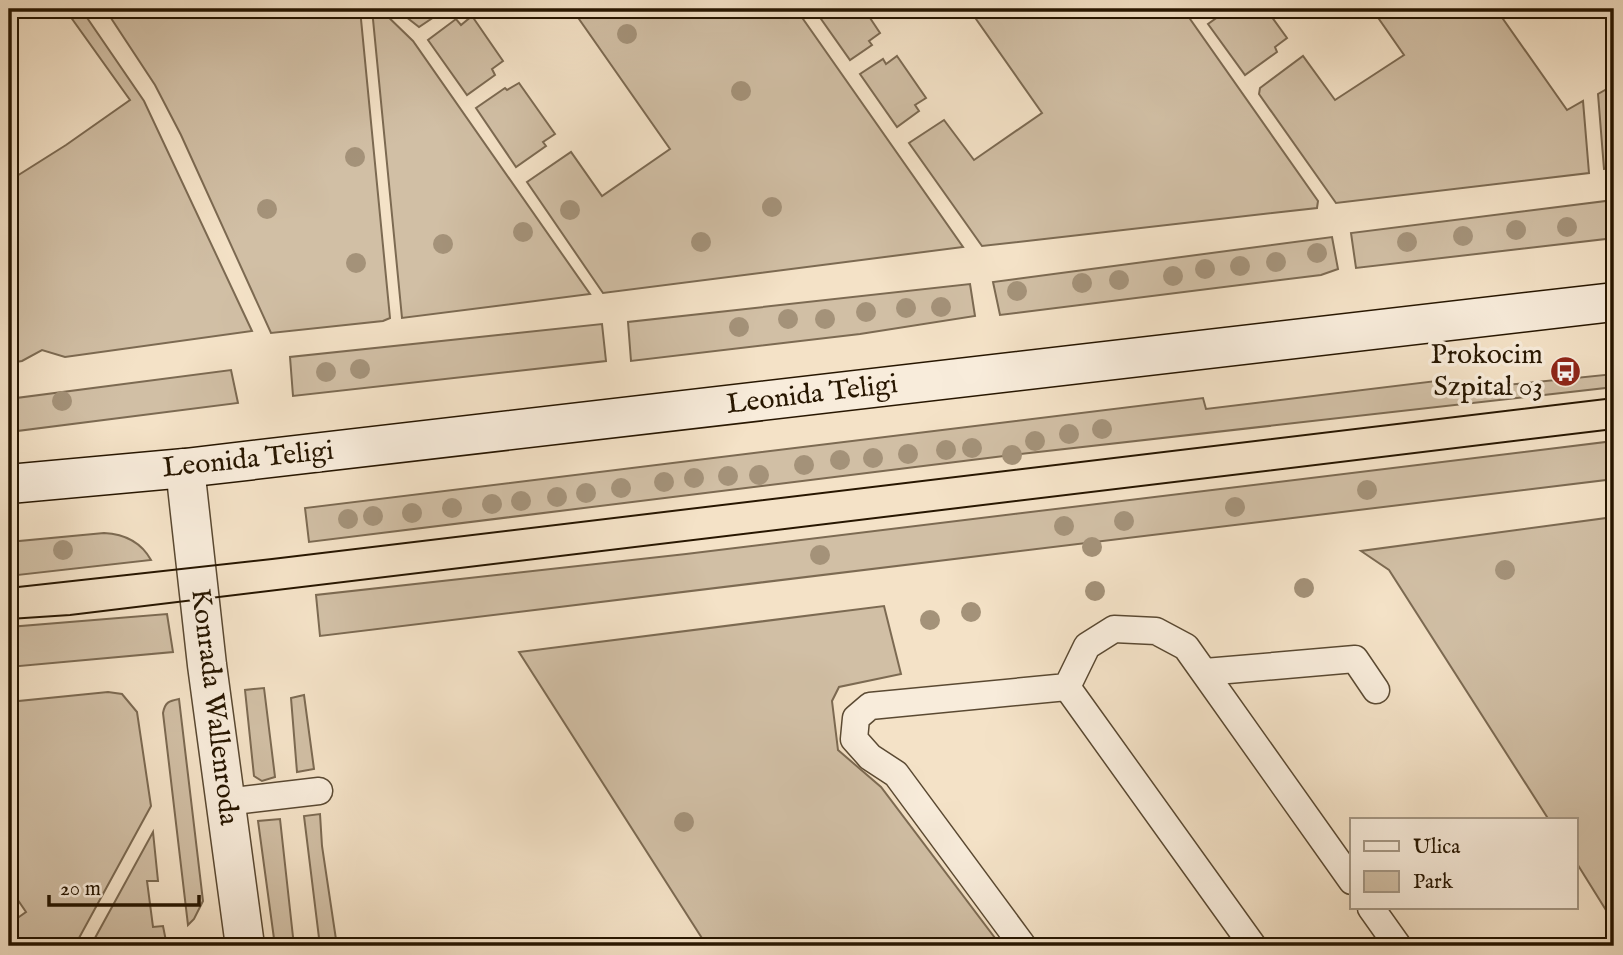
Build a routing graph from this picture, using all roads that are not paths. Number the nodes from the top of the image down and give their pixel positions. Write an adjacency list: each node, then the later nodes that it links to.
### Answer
1 (1614, 302): 2 (street, Leonida Teligi)
2 (185, 468): 3 (street, Leonida Teligi); 8 (street, Konrada Wallenroda)
3 (9, 484)
4 (1205, 673): 5 (lane); 6 (lane); 9 (lane)
5 (1067, 687): 12 (lane); 13 (lane)
6 (1376, 690)
7 (320, 791): 8 (lane)
8 (226, 802): 11 (street, Konrada Wallenroda)
9 (1350, 878)
10 (1372, 909): 14 (lane)
11 (244, 946)
12 (1023, 946)
13 (1253, 946)
14 (1398, 946)

